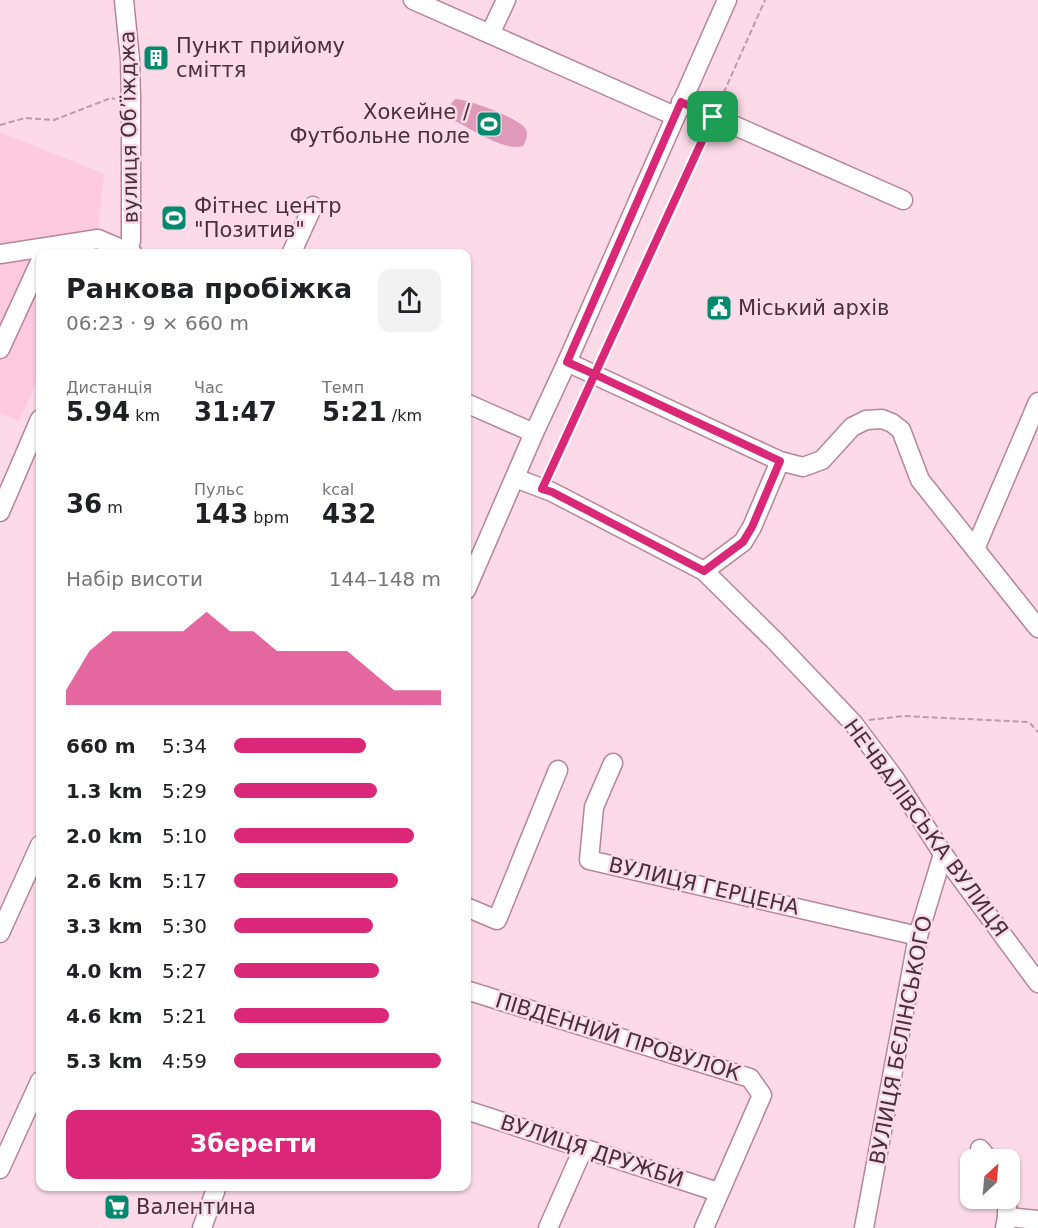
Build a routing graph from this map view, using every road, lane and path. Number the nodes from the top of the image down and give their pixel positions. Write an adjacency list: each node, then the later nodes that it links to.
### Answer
1 (124, 0): 7 (street, вулиця Обʼїжджа)
2 (413, 0): 6 (street)
3 (506, 0): 6 (street)
4 (727, 0): 8 (street)
5 (765, 0): 9 (path)
6 (490, 34): 8 (street)
7 (131, 100): 10 (path); 15 (street, вулиця Обʼїжджа)
8 (678, 109): 9 (street); 21 (street)
9 (713, 117): 11 (street); 22 (path)
10 (0, 124)
11 (903, 200)
12 (313, 206): 16 (street)
13 (62, 249): 14 (street)
14 (120, 249)
15 (130, 249)
16 (293, 249)
17 (0, 254): 18 (street)
18 (36, 254)
19 (36, 271): 20 (street)
20 (0, 349)
21 (567, 362): 22 (street); 26 (street)
22 (594, 374): 27 (street); 29 (path)
23 (1038, 402): 31 (street)
24 (471, 405): 26 (street)
25 (36, 428): 30 (street)
26 (534, 433): 28 (street)
27 (780, 461): 31 (street); 32 (street)
28 (515, 478): 29 (street, НЕЧВАЛІВСЬКА ВУЛИЦЯ); 33 (street)
29 (542, 489): 32 (street, НЕЧВАЛІВСЬКА ВУЛИЦЯ)
30 (0, 512)
31 (975, 549): 34 (street)
32 (704, 571): 35 (street, НЕЧВАЛІВСЬКА ВУЛИЦЯ)
33 (471, 579)
34 (1038, 628)
35 (853, 723): 36 (path); 40 (street, НЕЧВАЛІВСЬКА ВУЛИЦЯ)
36 (1038, 732)
37 (613, 763): 43 (street, ВУЛИЦЯ ГЕРЦЕНА)
38 (558, 770): 41 (street)
39 (36, 854): 42 (street)
40 (944, 854): 43 (street, ВУЛИЦЯ БЄЛІНСЬКОГО); 44 (street, НЕЧВАЛІВСЬКА ВУЛИЦЯ)
41 (471, 909)
42 (0, 933)
43 (918, 936): 57 (street, ВУЛИЦЯ БЄЛІНСЬКОГО)
44 (1038, 983)
45 (471, 992): 51 (street, ПІВДЕННИЙ ПРОВУЛОК)
46 (36, 1090): 49 (street)
47 (471, 1112): 48 (street, ВУЛИЦЯ ДРУЖБИ)
48 (584, 1149): 51 (street, ВУЛИЦЯ ДРУЖБИ); 55 (street)
49 (0, 1169)
50 (216, 1191): 54 (street)
51 (718, 1192): 56 (street, ПІВДЕННИЙ ПРОВУЛОК)
52 (1038, 1220): 53 (street)
53 (1006, 1222)
54 (202, 1228)
55 (548, 1228)
56 (704, 1228)
57 (864, 1228)

